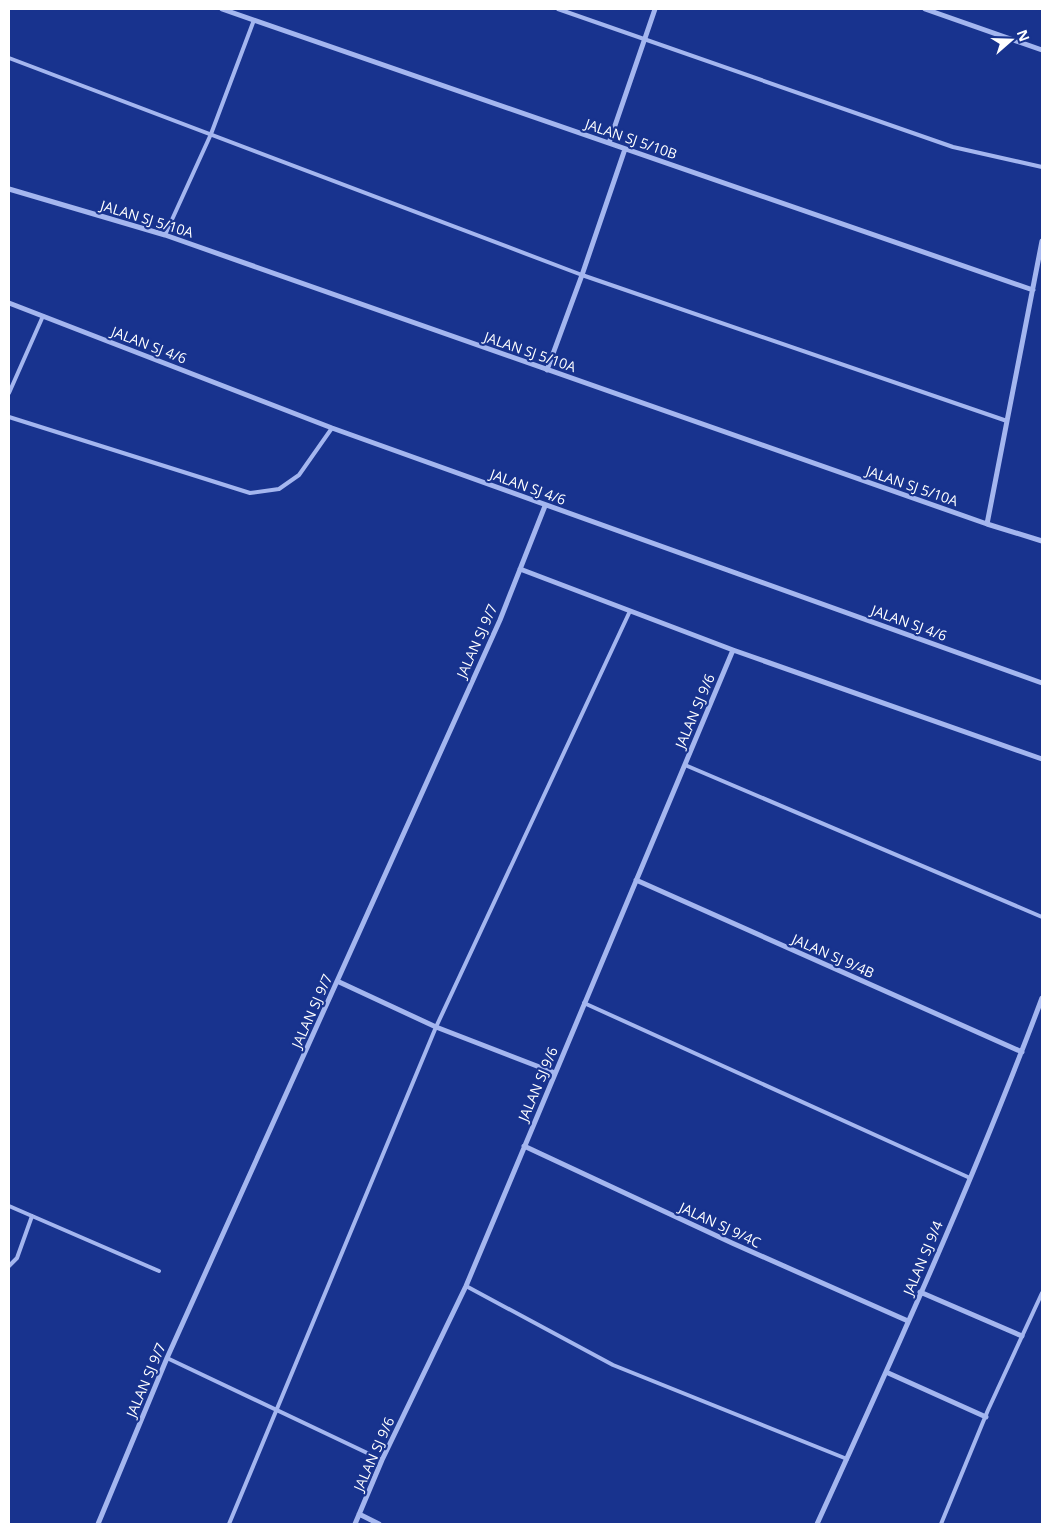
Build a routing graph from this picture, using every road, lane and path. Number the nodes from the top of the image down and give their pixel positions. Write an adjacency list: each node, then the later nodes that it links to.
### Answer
1 (222, 9): 5 (street, JALAN SJ 5/10B)
2 (558, 9): 6 (lane)
3 (655, 9): 6 (street)
4 (925, 9): 7 (street)
5 (254, 20): 9 (lane); 10 (street, JALAN SJ 5/10B)
6 (645, 38): 10 (street); 12 (lane)
7 (1042, 48)
8 (9, 58): 9 (lane)
9 (211, 134): 14 (lane); 16 (lane)
10 (609, 143): 11 (street, JALAN SJ 5/10B)
11 (625, 148): 16 (street); 17 (street, JALAN SJ 5/10B)
12 (1042, 167)
13 (9, 189): 14 (street, JALAN SJ 5/10A)
14 (165, 236): 20 (street, JALAN SJ 5/10A)
15 (1042, 241): 17 (street)
16 (582, 275): 20 (street); 23 (lane)
17 (1033, 290): 23 (street)
18 (9, 303): 19 (street, JALAN SJ 4/6)
19 (43, 316): 21 (lane); 24 (street, JALAN SJ 4/6)
20 (547, 370): 26 (street, JALAN SJ 5/10A)
21 (9, 393)
22 (9, 417): 24 (lane)
23 (1007, 421): 26 (street)
24 (332, 428): 25 (street, JALAN SJ 4/6)
25 (545, 506): 28 (street, JALAN SJ 9/7); 31 (street, JALAN SJ 4/6)
26 (986, 524): 27 (street, JALAN SJ 5/10A)
27 (1042, 541)
28 (520, 569): 29 (street); 36 (street, JALAN SJ 9/7)
29 (630, 611): 30 (street); 39 (lane)
30 (733, 650): 32 (street); 33 (street, JALAN SJ 9/6)
31 (1042, 683)
32 (1042, 759)
33 (685, 765): 34 (street, JALAN SJ 9/6); 35 (lane)
34 (636, 880): 38 (street, JALAN SJ 9/6); 40 (street, JALAN SJ 9/4B)
35 (1042, 917)
36 (337, 981): 39 (street); 53 (street, JALAN SJ 9/7)
37 (1042, 998): 40 (street, JALAN SJ 9/4)
38 (584, 1003): 41 (street, JALAN SJ 9/6); 43 (lane)
39 (436, 1027): 41 (street); 55 (lane)
40 (1022, 1052): 43 (street, JALAN SJ 9/4)
41 (555, 1073): 42 (street, JALAN SJ 9/6)
42 (524, 1146): 48 (street, JALAN SJ 9/6); 51 (street, JALAN SJ 9/4C)
43 (970, 1178): 49 (street, JALAN SJ 9/4)
44 (9, 1206): 45 (lane)
45 (32, 1216): 46 (lane); 47 (lane)
46 (9, 1266)
47 (159, 1271)
48 (466, 1286): 57 (lane); 58 (street, JALAN SJ 9/6)
49 (920, 1292): 51 (street, JALAN SJ 9/4); 52 (street)
50 (1042, 1293): 52 (lane)
51 (908, 1321): 54 (street, JALAN SJ 9/4)
52 (1022, 1336): 56 (lane)
53 (168, 1358): 55 (lane); 60 (street, JALAN SJ 9/7)
54 (886, 1372): 56 (street); 57 (street, JALAN SJ 9/4)
55 (277, 1409): 58 (lane); 61 (lane)
56 (986, 1417): 65 (lane)
57 (847, 1459): 64 (street, JALAN SJ 9/4)
58 (382, 1460): 59 (street, JALAN SJ 9/6)
59 (359, 1514): 62 (street, JALAN SJ 9/6); 63 (street)
60 (98, 1524)
61 (229, 1524)
62 (355, 1524)
63 (379, 1524)
64 (817, 1524)
65 (941, 1524)

